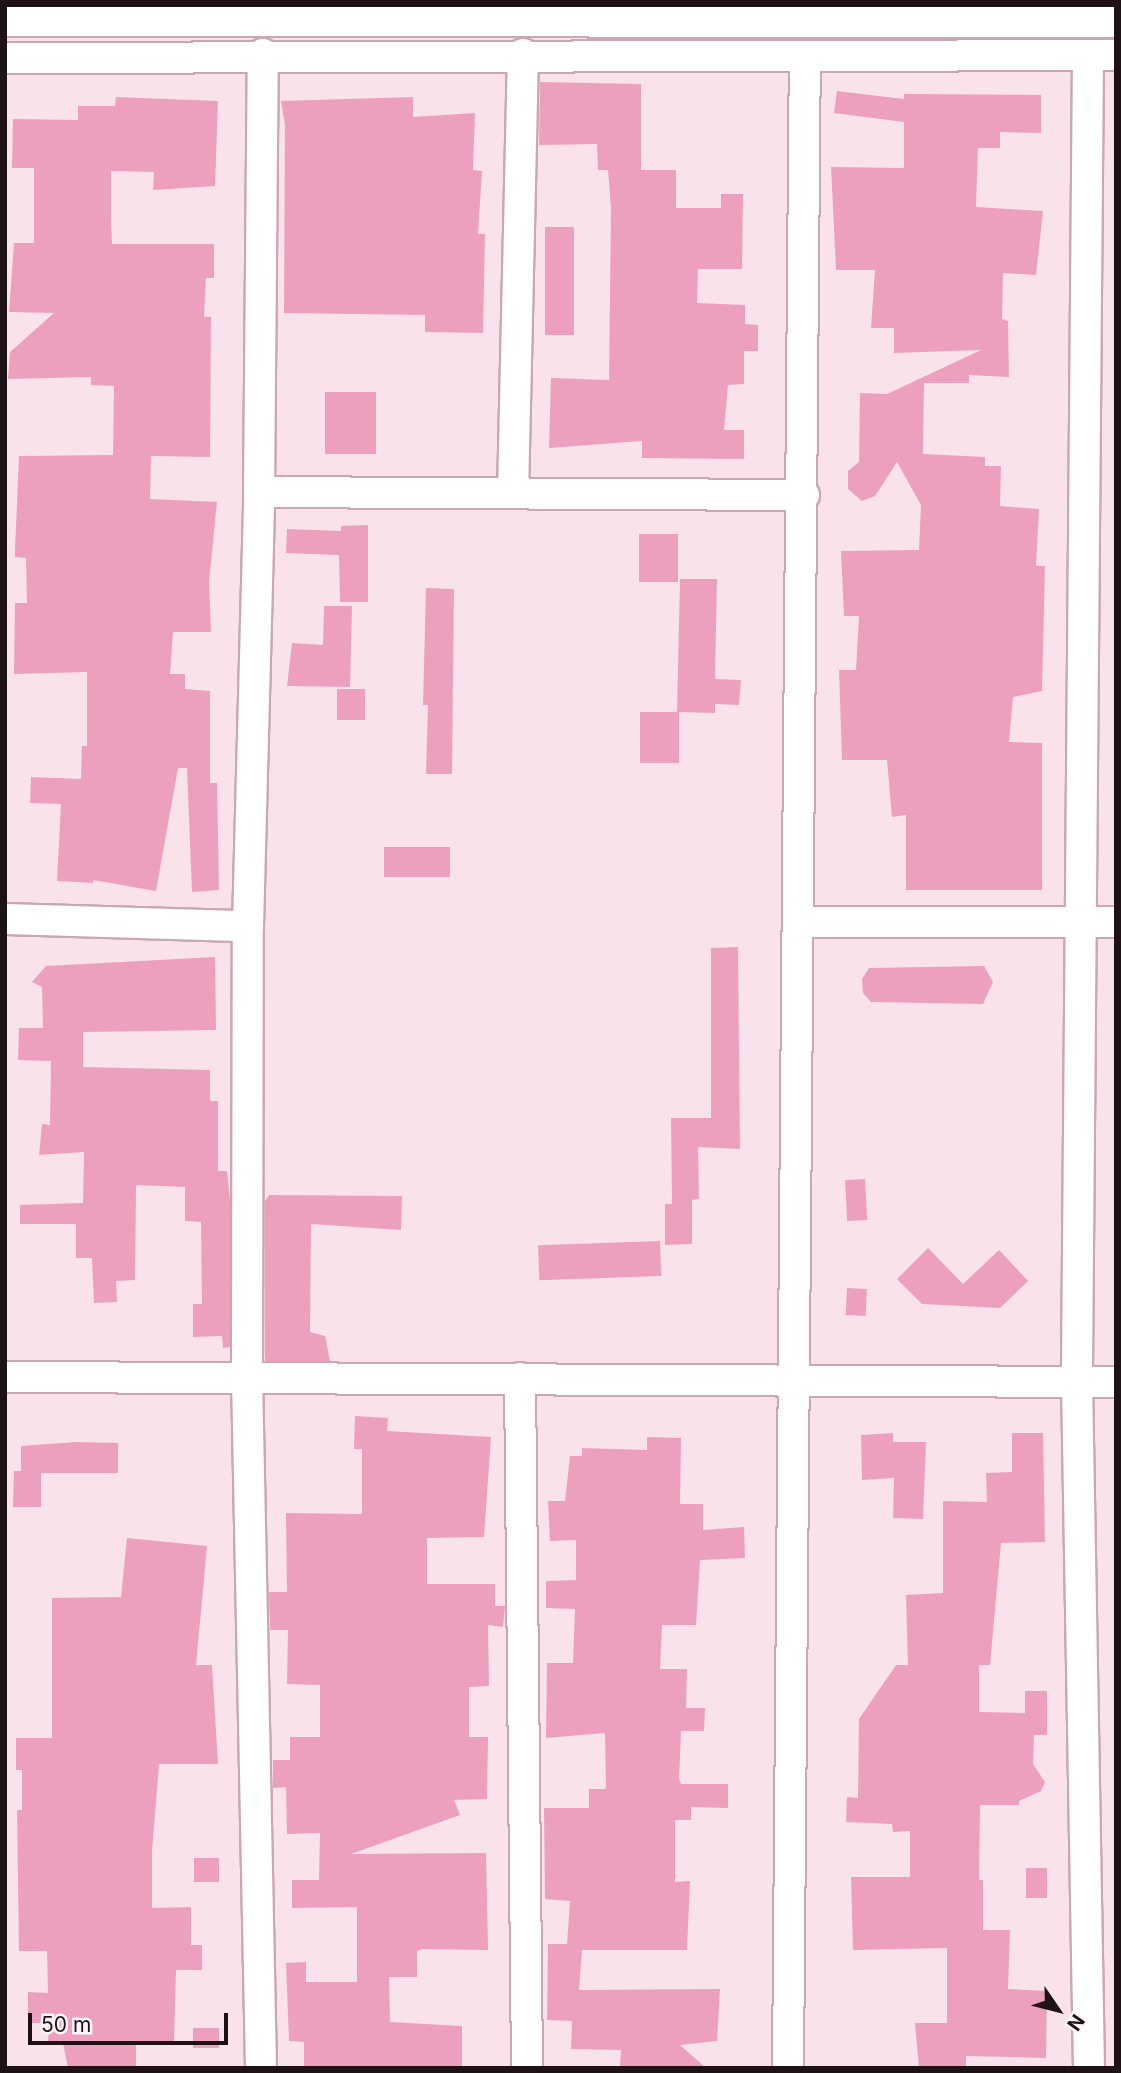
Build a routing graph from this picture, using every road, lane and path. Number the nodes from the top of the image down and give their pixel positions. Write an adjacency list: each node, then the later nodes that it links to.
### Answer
1 (1086, 14): 3 (street); 5 (street)
2 (259, 15): 4 (street); 6 (street)
3 (796, 15): 6 (street)
4 (5, 21)
5 (1116, 22)
6 (523, 28): 7 (street); 9 (street); 12 (street)
7 (263, 54): 10 (street); 11 (street)
8 (1102, 55): 9 (street); 16 (street)
9 (804, 56): 13 (street)
10 (5, 58)
11 (260, 492): 12 (street); 18 (street)
12 (513, 493): 13 (street)
13 (804, 495): 15 (street)
14 (5, 919): 18 (street)
15 (801, 922): 16 (street); 22 (street)
16 (1080, 922): 17 (street); 23 (street)
17 (1116, 922)
18 (248, 926): 20 (street)
19 (5, 1377): 20 (street)
20 (247, 1377): 21 (street); 25 (street)
21 (520, 1378): 22 (street); 26 (street)
22 (793, 1379): 23 (street); 27 (street)
23 (1077, 1381): 24 (street); 28 (street)
24 (1116, 1382)
25 (261, 2068)
26 (527, 2068)
27 (788, 2068)
28 (1089, 2068)

